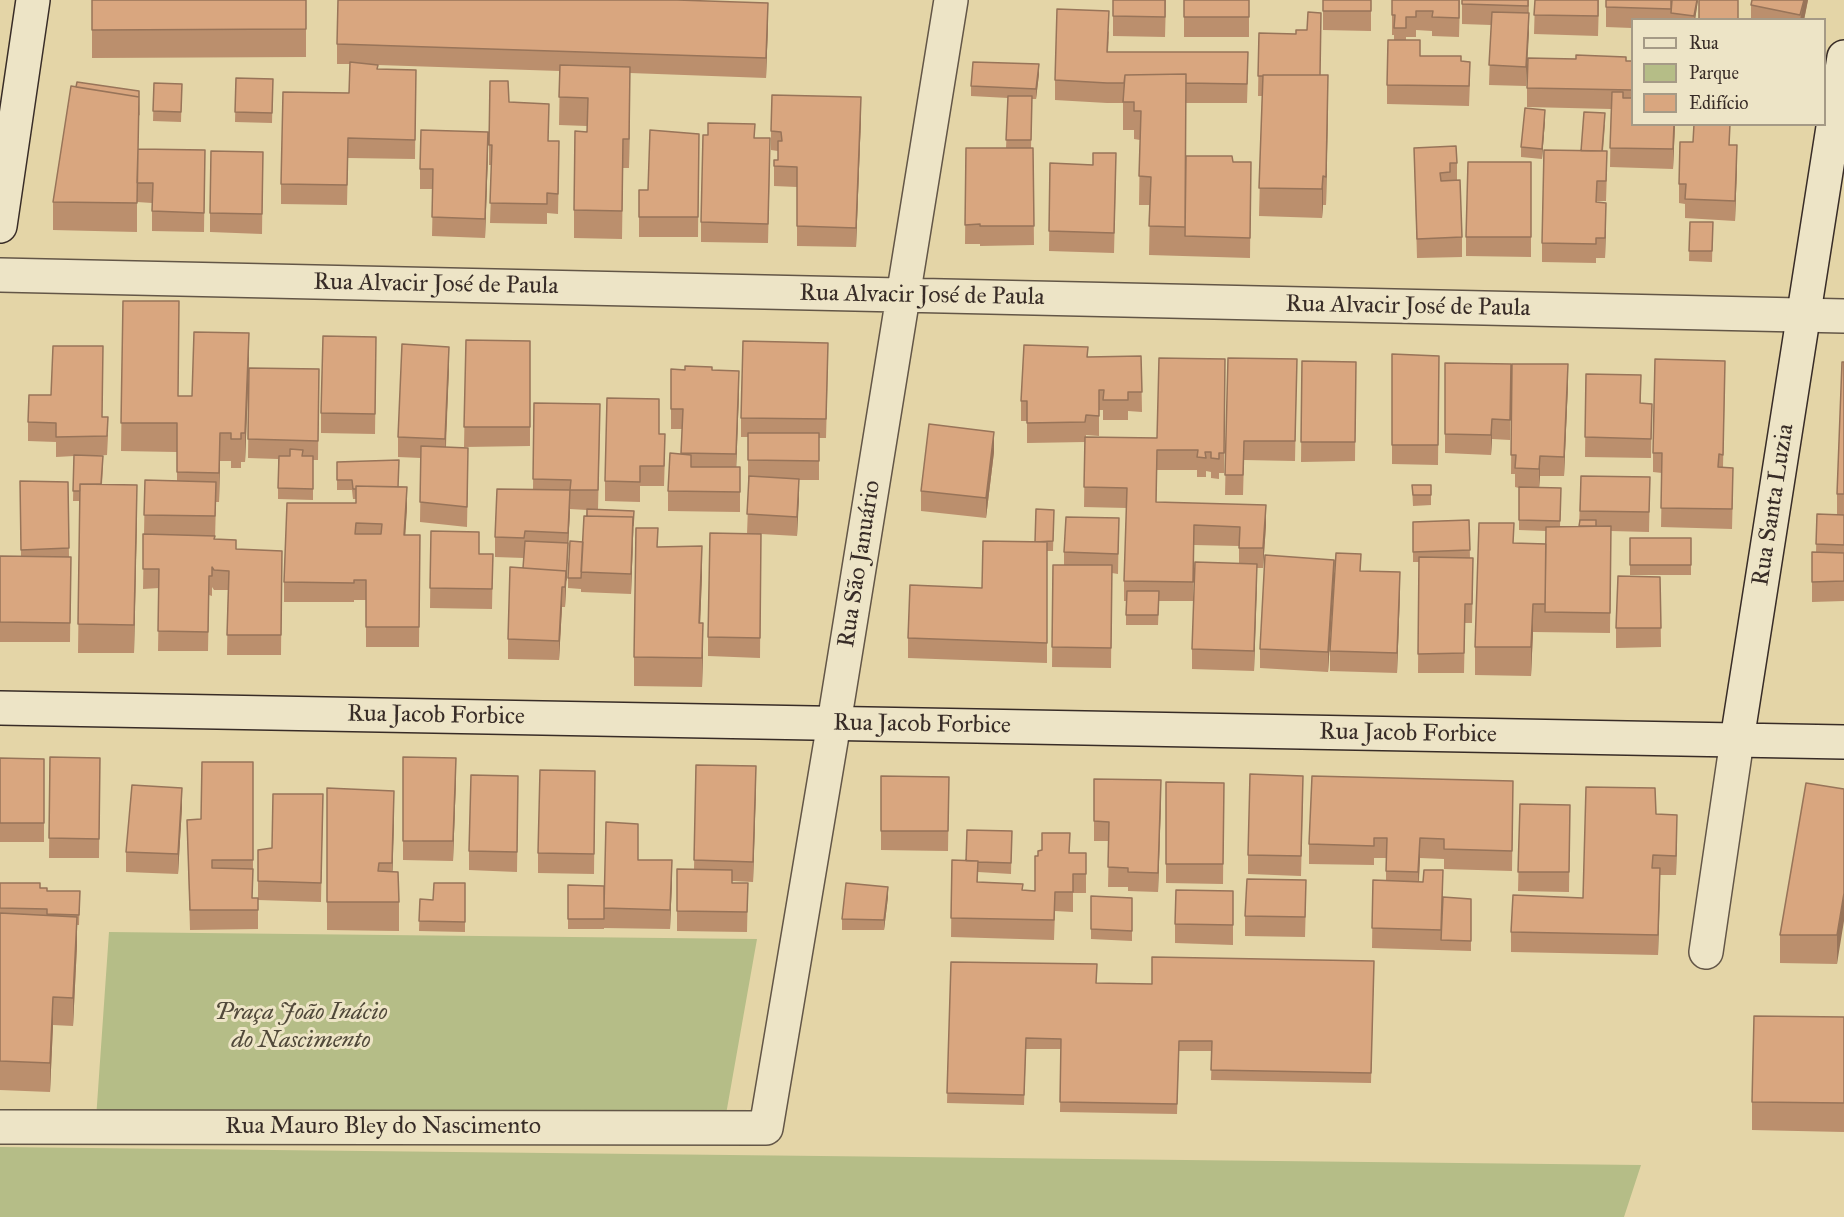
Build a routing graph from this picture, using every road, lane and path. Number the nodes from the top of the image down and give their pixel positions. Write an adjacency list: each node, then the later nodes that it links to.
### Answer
1 (33, 0): 4 (street)
2 (951, 0): 6 (street, Rua São Januário)
3 (1844, 57): 7 (street, Rua Santa Luzia)
4 (0, 226)
5 (0, 275): 6 (street, Rua Alvacir José de Paula)
6 (904, 296): 7 (street, Rua Alvacir José de Paula); 10 (street, Rua São Januário)
7 (1804, 315): 8 (street, Rua Alvacir José de Paula); 11 (street, Rua Santa Luzia)
8 (1844, 316)
9 (0, 708): 10 (street, Rua Jacob Forbice)
10 (834, 723): 11 (street, Rua Jacob Forbice); 15 (street, Rua São Januário)
11 (1737, 740): 12 (street, Rua Jacob Forbice); 13 (street, Rua Santa Luzia)
12 (1844, 742)
13 (1706, 952)
14 (0, 1127): 15 (street, Rua Mauro Bley do Nascimento)
15 (766, 1128)

